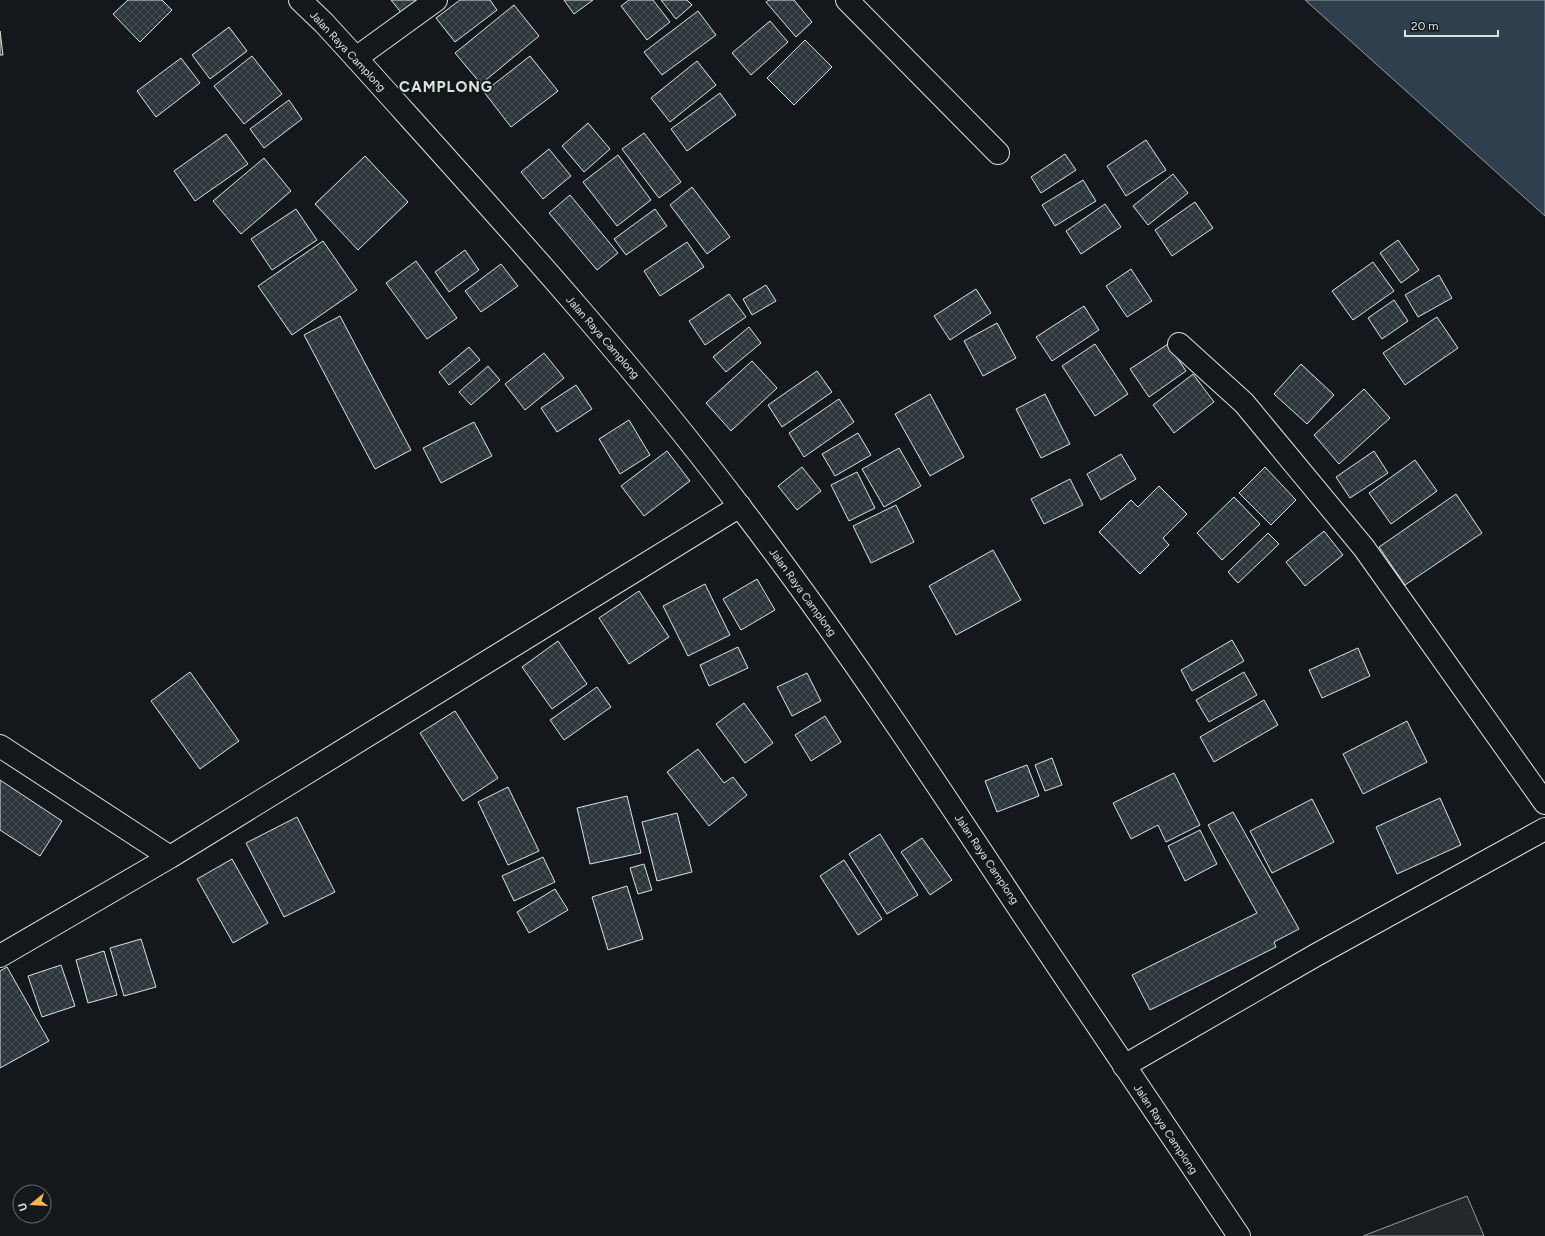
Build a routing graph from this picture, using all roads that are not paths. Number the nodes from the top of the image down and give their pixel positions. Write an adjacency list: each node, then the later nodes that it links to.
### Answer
1 (300, 0): 4 (main road, Jalan Raya Camplong)
2 (436, 0): 4 (main road)
3 (847, 0): 5 (main road)
4 (356, 58): 7 (main road, Jalan Raya Camplong)
5 (998, 153)
6 (1179, 344): 9 (main road)
7 (740, 506): 11 (main road); 13 (main road, Jalan Raya Camplong)
8 (0, 746): 11 (main road)
9 (1545, 803)
10 (1545, 829): 13 (main road)
11 (170, 857): 12 (main road)
12 (0, 956)
13 (1124, 1066): 14 (main road, Jalan Raya Camplong)
14 (1239, 1236)

